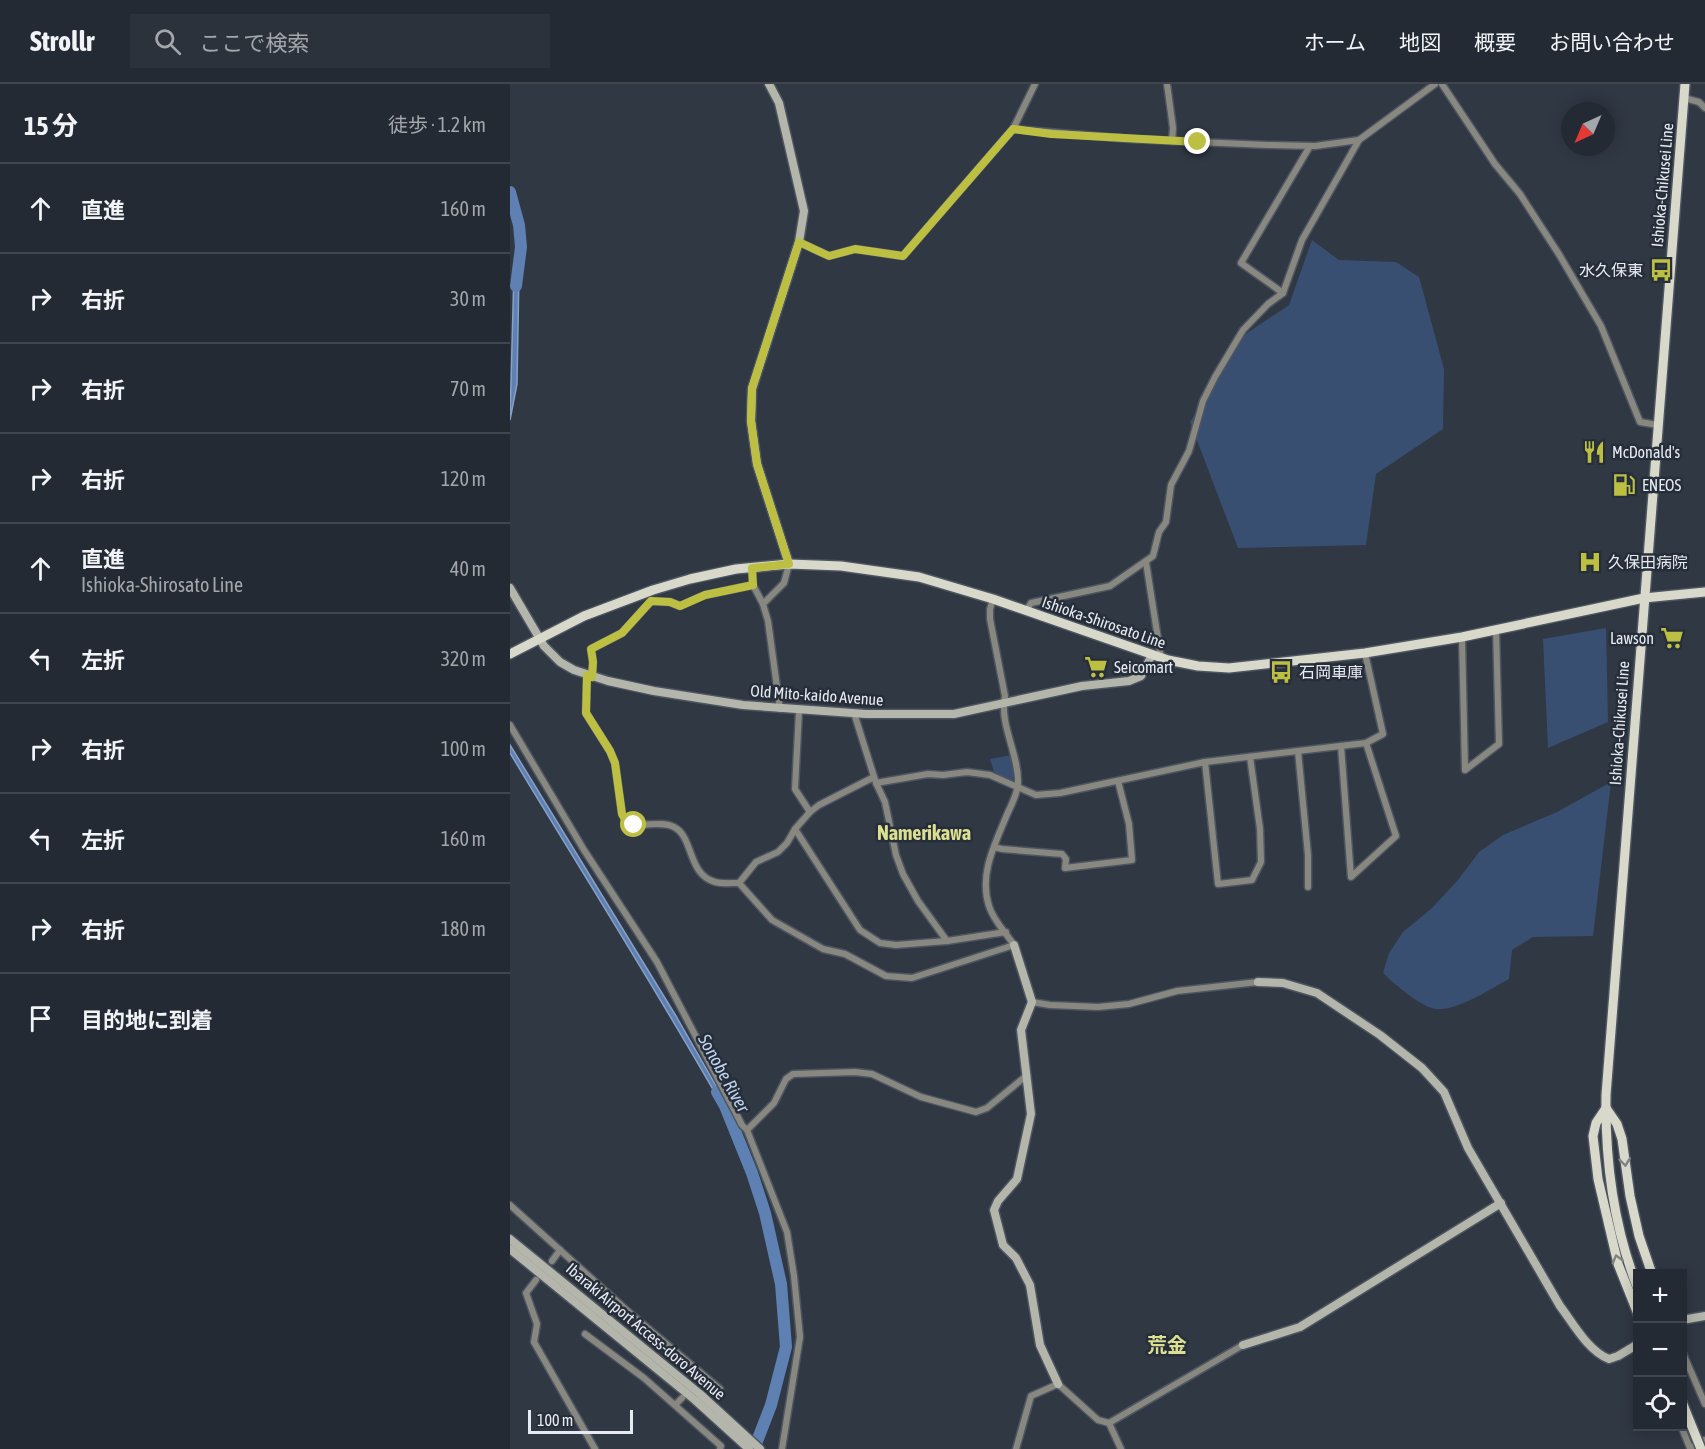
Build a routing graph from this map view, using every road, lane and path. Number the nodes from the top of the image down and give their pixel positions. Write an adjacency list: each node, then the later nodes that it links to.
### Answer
1 (769, 84): 13 (street)
2 (1035, 84): 9 (street)
3 (1167, 84): 11 (street)
4 (1435, 84): 10 (street)
5 (1442, 84): 15 (street)
6 (1685, 84): 7 (main road, Ishioka-Chikusei Line)
7 (1684, 98): 8 (street); 15 (main road, Ishioka-Chikusei Line)
8 (1705, 108)
9 (1013, 129): 11 (street); 13 (street)
10 (1359, 140): 12 (street); 14 (street)
11 (1172, 141): 12 (street)
12 (1310, 146): 14 (street)
13 (799, 242): 17 (street)
14 (1283, 293): 16 (street)
15 (1658, 425): 22 (main road, Ishioka-Chikusei Line)
16 (1146, 562): 25 (street); 31 (street)
17 (789, 564): 18 (main road, Ishioka-Shirosato Line); 23 (main road, Ishioka-Shirosato Line); 24 (street)
18 (752, 568): 19 (street); 28 (main road, Ishioka-Shirosato Line)
19 (753, 585): 24 (street); 32 (street)
20 (510, 588): 28 (street, Old Mito-kaido Avenue)
21 (1705, 592): 22 (main road, Ishioka-Shirosato Line)
22 (1644, 598): 26 (main road, Ishioka-Shirosato Line); 57 (main road, Ishioka-Chikusei Line)
23 (993, 599): 25 (main road, Ishioka-Shirosato Line); 33 (street)
24 (763, 604): 34 (street)
25 (1026, 610): 31 (main road, Ishioka-Shirosato Line)
26 (1496, 629): 27 (main road, Ishioka-Shirosato Line); 27 (street)
27 (1462, 637): 29 (main road, Ishioka-Shirosato Line)
28 (539, 639): 30 (main road, Ishioka-Shirosato Line); 32 (street, Old Mito-kaido Avenue)
29 (1365, 653): 31 (main road, Ishioka-Shirosato Line); 38 (street)
30 (510, 654)
31 (1157, 657): 33 (street, Old Mito-kaido Avenue)
32 (590, 676): 34 (street, Old Mito-kaido Avenue); 49 (street)
33 (1004, 704): 36 (street, Old Mito-kaido Avenue); 45 (street)
34 (780, 709): 35 (street, Old Mito-kaido Avenue)
35 (799, 711): 36 (street, Old Mito-kaido Avenue); 46 (street)
36 (854, 713): 43 (street)
37 (510, 725): 58 (street)
38 (1366, 743): 39 (street); 39 (street)
39 (1341, 747): 40 (street)
40 (1298, 752): 41 (street); 50 (street)
41 (1250, 757): 42 (street); 42 (street)
42 (1205, 762): 44 (street)
43 (875, 780): 45 (street); 46 (street); 52 (street)
44 (1118, 781): 45 (street); 48 (street)
45 (1018, 788): 48 (street)
46 (810, 812): 47 (street)
47 (795, 829): 49 (street); 52 (street)
48 (994, 847): 51 (street)
49 (739, 883): 53 (street)
50 (1308, 887)
51 (1006, 932): 52 (street); 53 (street)
52 (947, 941)
53 (1014, 945): 55 (street)
54 (1258, 982): 55 (street); 59 (street)
55 (1032, 1002): 56 (street)
56 (1026, 1077): 58 (street); 77 (street)
57 (1605, 1108): 65 (main road, one-way to 65); 66 (main road, Ishioka-Chikusei Line); 68 (main road, one-way to 57)
58 (747, 1130): 90 (street)
59 (1501, 1203): 72 (street); 73 (street)
60 (510, 1205): 63 (street)
61 (510, 1239): 86 (street, Ibaraki Airport Access-doro Avenue)
62 (510, 1249): 86 (street, Ibaraki Airport Access-doro Avenue)
63 (560, 1250): 64 (street); 75 (street)
64 (552, 1261)
65 (1651, 1269)
66 (1633, 1275)
67 (536, 1280): 87 (street)
68 (1633, 1302)
69 (1705, 1316): 70 (street)
70 (1687, 1319)
71 (585, 1334): 81 (street)
72 (1243, 1345): 83 (street)
73 (1633, 1347)
74 (1687, 1361): 80 (street)
75 (702, 1373): 76 (street); 78 (street)
76 (696, 1380)
77 (1058, 1384): 83 (street); 91 (street)
78 (720, 1389)
79 (681, 1398): 81 (street)
80 (1705, 1404)
81 (675, 1405): 88 (street)
82 (1687, 1412): 93 (main road, bridge)
83 (1109, 1423): 92 (street)
84 (1683, 1431): 85 (street)
85 (1705, 1440)
86 (749, 1445): 89 (street, Ibaraki Airport Access-doro Avenue)
87 (595, 1449)
88 (720, 1449)
89 (760, 1449)
90 (782, 1449)
91 (1016, 1449)
92 (1120, 1449)
93 (1701, 1449)

